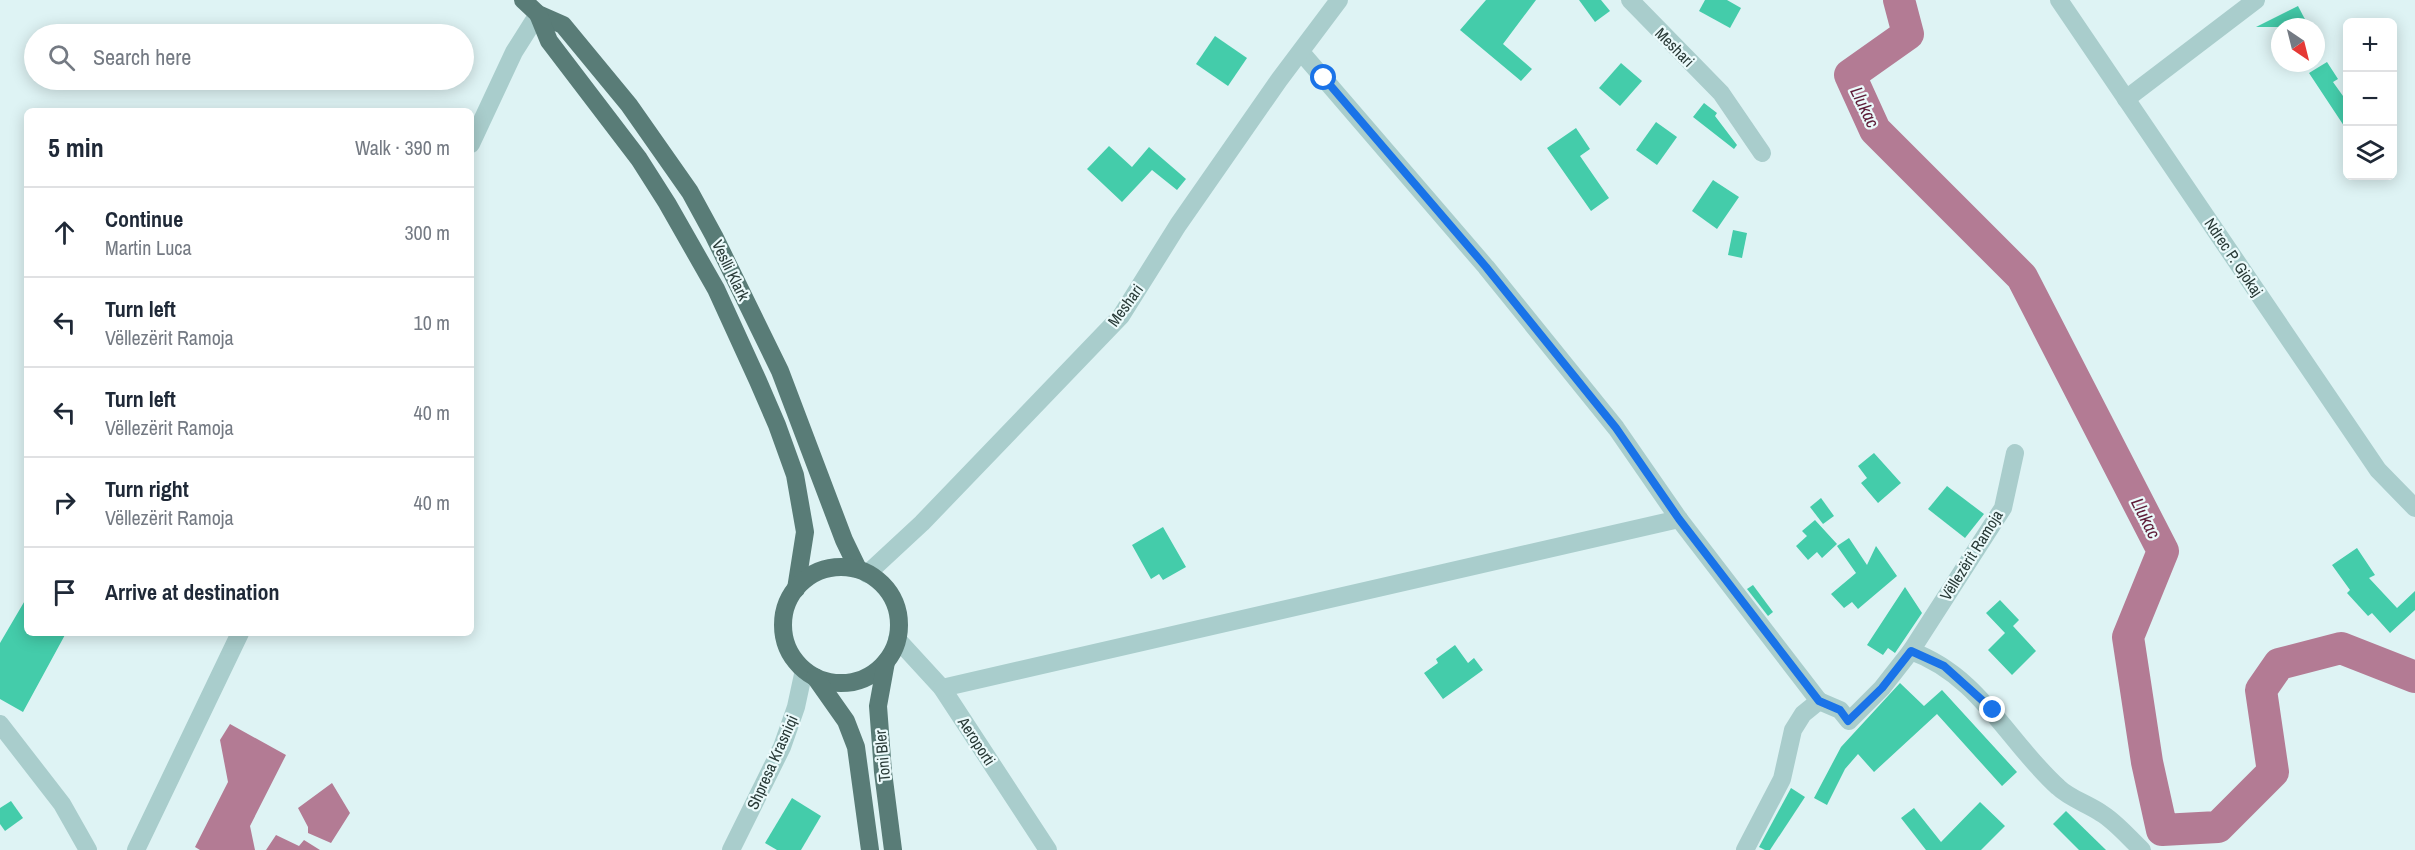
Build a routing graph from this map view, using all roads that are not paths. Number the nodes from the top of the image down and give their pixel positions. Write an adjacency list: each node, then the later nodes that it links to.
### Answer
1 (523, 0): 6 (main road, Veslli Klark)
2 (1339, 0): 7 (street, Meshari)
3 (1630, 0): 10 (street, Meshari)
4 (2059, 0): 8 (street, Ndrec P. Gjokaj)
5 (2256, 0): 8 (street)
6 (538, 14): 9 (street); 14 (main road, Veslli Klark); 15 (main road, Veslli Klark)
7 (1301, 52): 13 (street); 14 (street, Meshari)
8 (2126, 99): 12 (street, Ndrec P. Gjokaj)
9 (474, 138)
10 (1762, 153)
11 (2014, 453): 18 (street, Vëllezërit Ramoja)
12 (2415, 508)
13 (1679, 519): 21 (street); 22 (street)
14 (862, 572): 15 (main road); 17 (main road)
15 (796, 589): 20 (main road)
16 (239, 636): 25 (street)
17 (897, 639): 19 (main road); 21 (street, Aeroporti)
18 (1911, 651): 22 (street, Vëllezërit Ramoja); 31 (street)
19 (886, 662): 20 (main road); 28 (main road, Toni Bler)
20 (810, 674): 26 (street, Shpresa Krasniqi); 27 (main road, Toni Bler)
21 (942, 688): 29 (street, Aeroporti)
22 (1819, 701): 30 (street)
23 (0, 724): 24 (street)
24 (88, 850)
25 (136, 850)
26 (731, 850)
27 (870, 850)
28 (893, 850)
29 (1048, 850)
30 (1745, 850)
31 (2142, 850)

